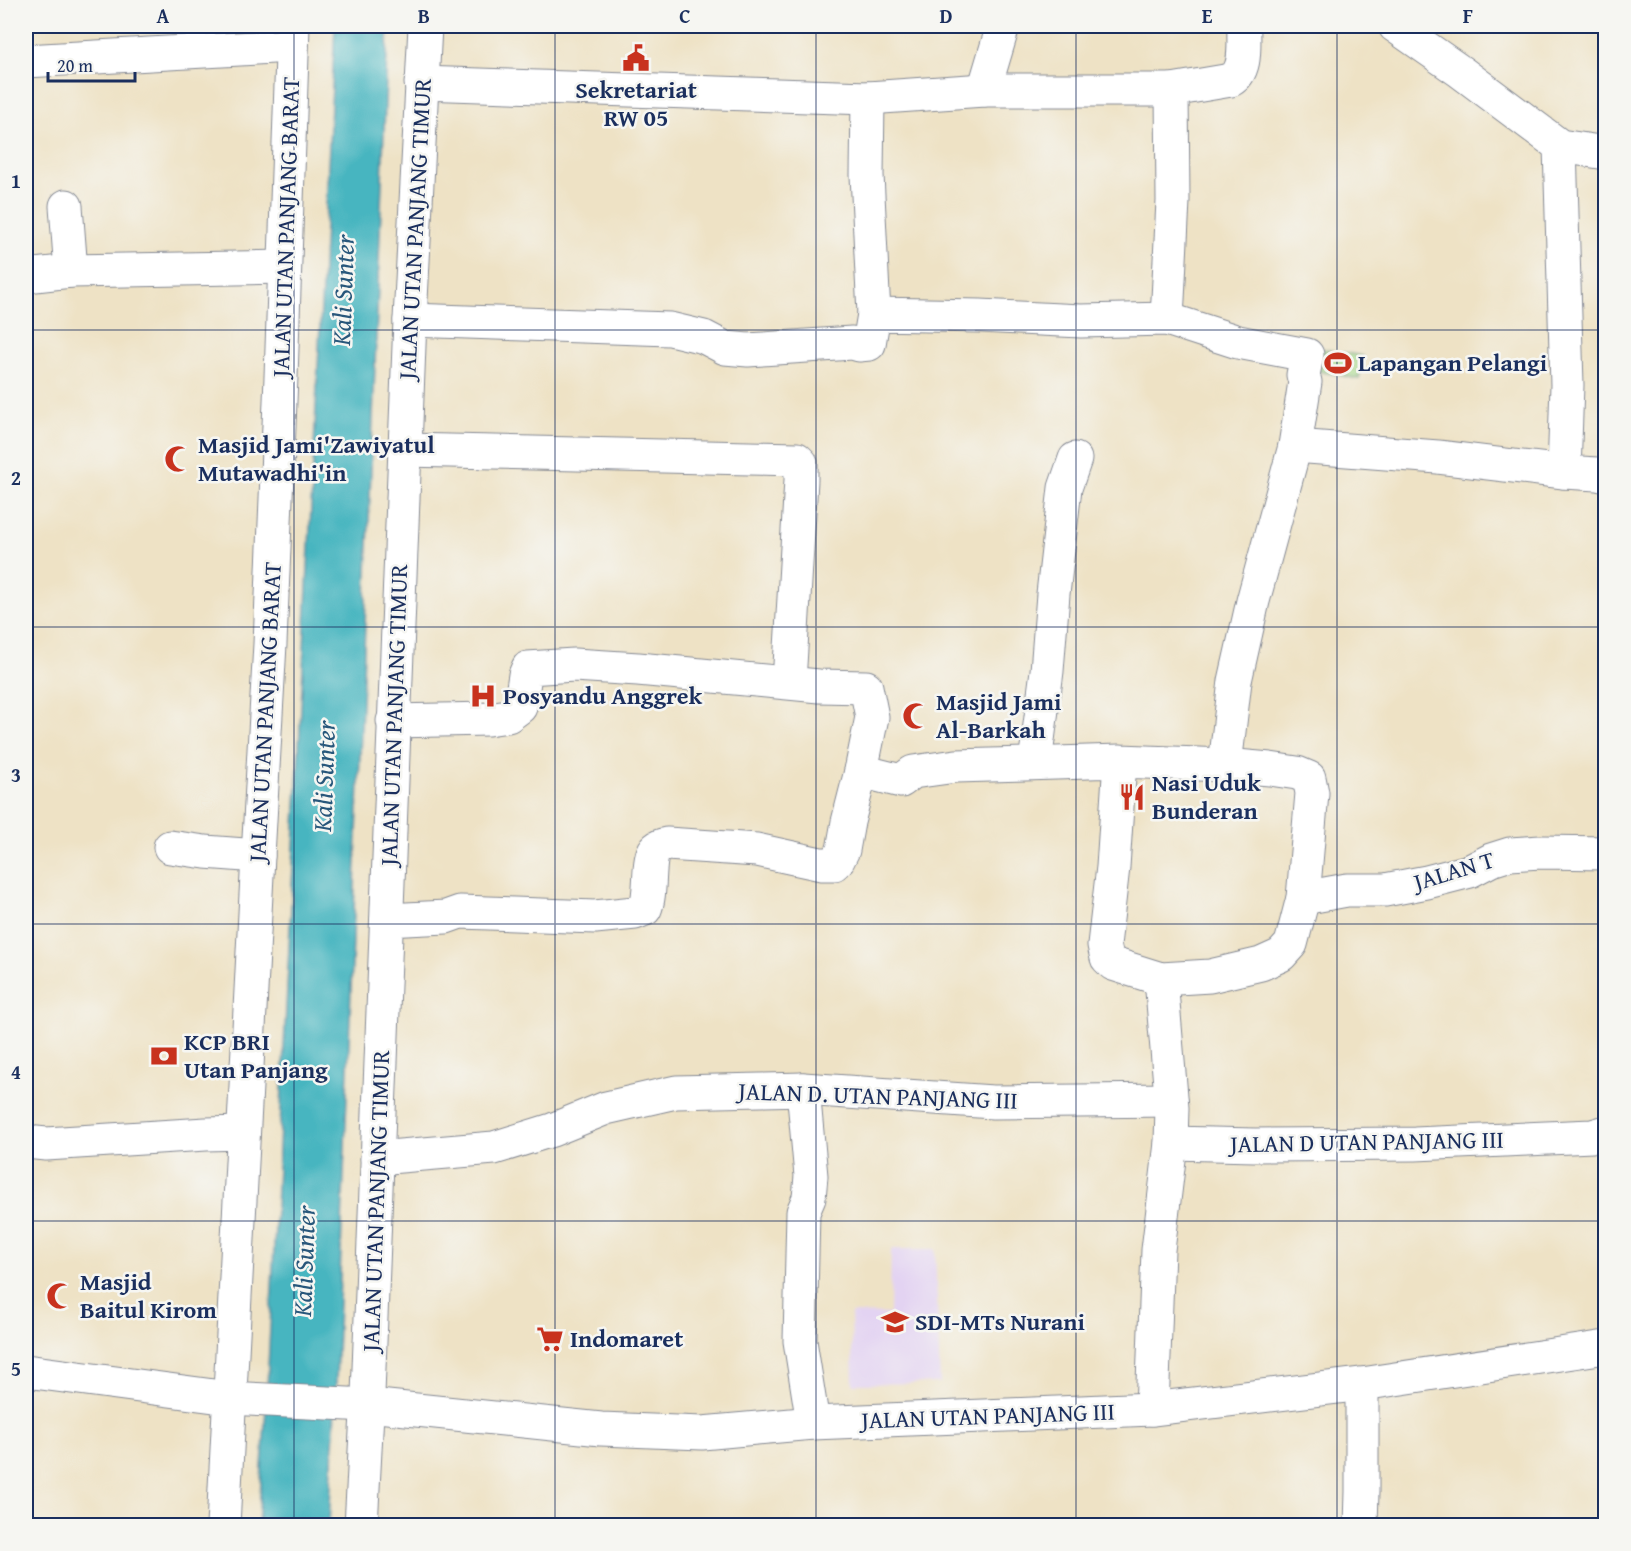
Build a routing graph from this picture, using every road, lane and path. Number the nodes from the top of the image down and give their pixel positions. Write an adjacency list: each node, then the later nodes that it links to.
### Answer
1 (425, 26): 7 (street, JALAN UTAN PANJANG TIMUR)
2 (1003, 26): 8 (street)
3 (1244, 26): 9 (street)
4 (1395, 26): 11 (street)
5 (293, 36): 6 (street); 14 (street, JALAN UTAN PANJANG BARAT)
6 (26, 61)
7 (422, 83): 10 (street); 19 (street, JALAN UTAN PANJANG TIMUR)
8 (984, 90): 9 (street); 10 (street)
9 (1172, 90): 18 (street)
10 (868, 98): 17 (street)
11 (1560, 146): 12 (street); 23 (street)
12 (1605, 153)
13 (66, 206): 15 (street)
14 (284, 267): 15 (street); 33 (street, JALAN UTAN PANJANG BARAT)
15 (71, 271): 16 (street)
16 (26, 276)
17 (874, 314): 18 (street); 19 (street)
18 (1167, 319): 20 (street)
19 (410, 320): 21 (street, JALAN UTAN PANJANG TIMUR)
20 (1295, 447): 23 (street); 29 (street)
21 (405, 450): 25 (street); 26 (street, JALAN UTAN PANJANG TIMUR)
22 (1076, 459): 28 (street)
23 (1564, 472): 24 (street)
24 (1605, 476)
25 (789, 682): 26 (street); 30 (street)
26 (393, 721): 35 (street, JALAN UTAN PANJANG TIMUR)
27 (1120, 761): 28 (street); 29 (street); 36 (street)
28 (1035, 763): 30 (street)
29 (1225, 765): 34 (street)
30 (861, 771): 35 (street)
31 (170, 847): 33 (street)
32 (1605, 853): 34 (street, JALAN T)
33 (258, 856): 40 (street, JALAN UTAN PANJANG BARAT)
34 (1303, 898): 36 (street)
35 (387, 920): 43 (street, JALAN UTAN PANJANG TIMUR)
36 (1161, 979): 38 (street)
37 (804, 1089): 38 (street, JALAN D. UTAN PANJANG III); 43 (street, JALAN D. UTAN PANJANG III); 50 (street)
38 (1172, 1100): 42 (street)
39 (1605, 1132): 42 (street, JALAN D UTAN PANJANG III)
40 (243, 1133): 41 (street); 47 (street, JALAN UTAN PANJANG BARAT)
41 (26, 1143)
42 (1171, 1143): 49 (street)
43 (377, 1158): 48 (street, JALAN UTAN PANJANG TIMUR)
44 (1605, 1347): 46 (street, JALAN UTAN PANJANG III)
45 (26, 1371): 47 (street, JALAN UTAN PANJANG III)
46 (1362, 1384): 49 (street, JALAN UTAN PANJANG III); 53 (street)
47 (238, 1399): 48 (street, JALAN UTAN PANJANG III); 51 (street, JALAN UTAN PANJANG BARAT)
48 (359, 1404): 50 (street, JALAN UTAN PANJANG III); 52 (street, JALAN UTAN PANJANG TIMUR)
49 (1152, 1409): 50 (street, JALAN UTAN PANJANG III)
50 (813, 1423)
51 (223, 1526)
52 (361, 1526)
53 (1361, 1526)

